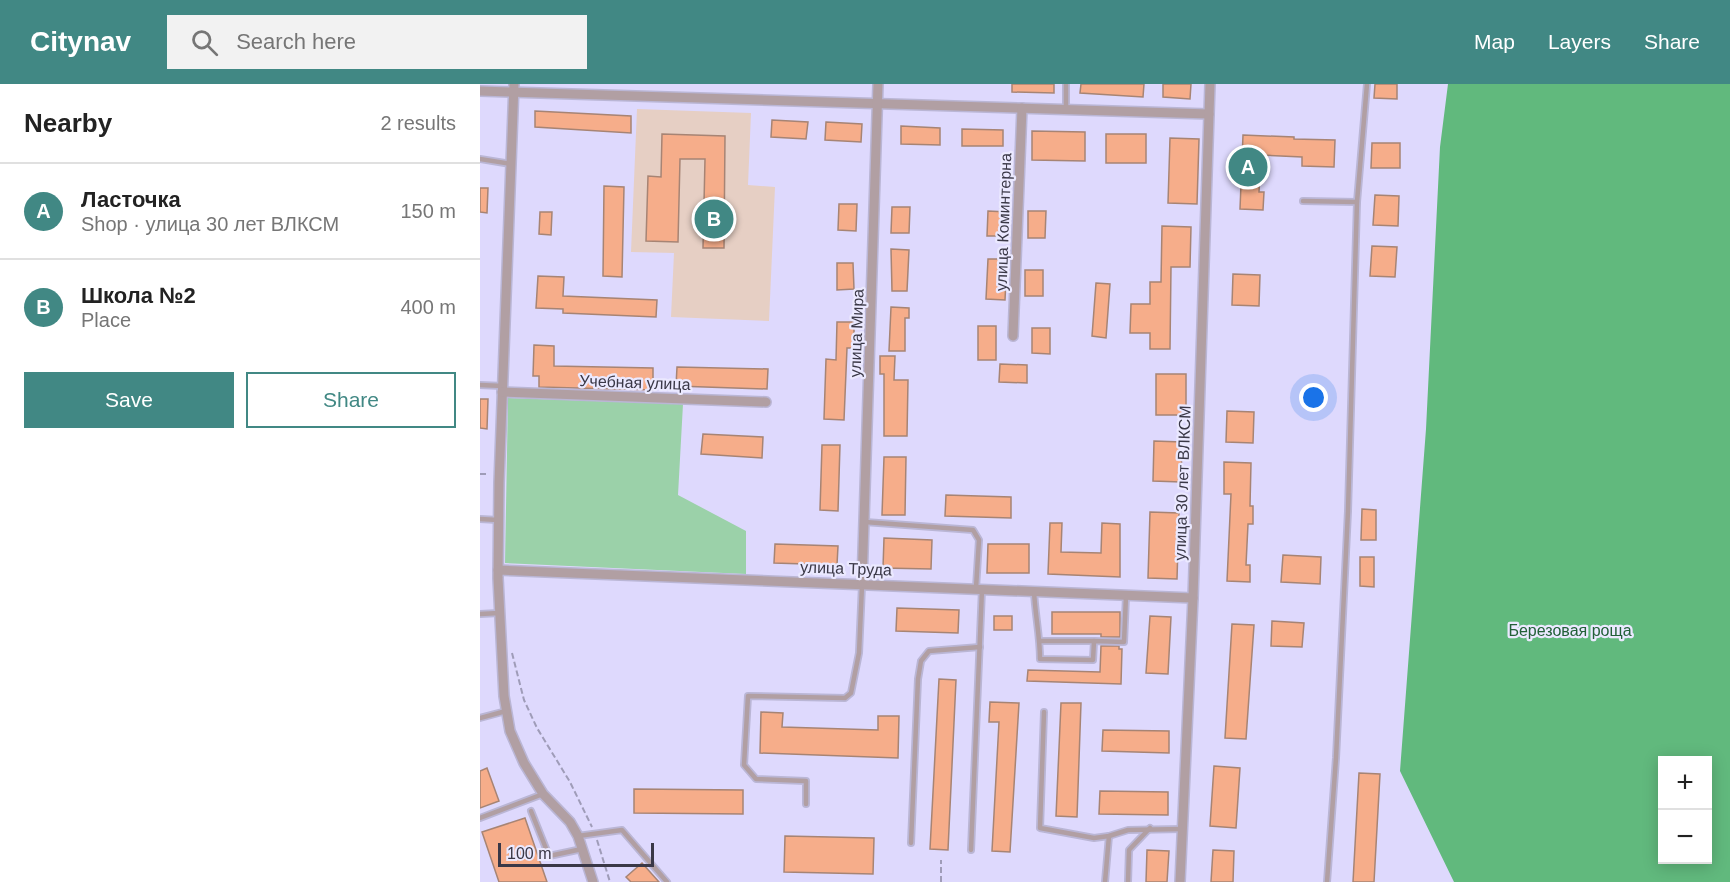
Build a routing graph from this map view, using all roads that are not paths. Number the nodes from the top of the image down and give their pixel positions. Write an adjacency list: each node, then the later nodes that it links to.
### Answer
1 (878, 84): 7 (street, улица Мира)
2 (1066, 84): 9 (lane)
3 (1210, 84): 10 (street, улица 30 лет ВЛКСМ)
4 (1366, 84): 14 (lane)
5 (514, 88): 6 (street); 7 (street); 12 (street)
6 (480, 91)
7 (878, 104): 8 (street); 21 (street, улица Мира)
8 (1022, 108): 9 (street); 15 (street, улица Коминтерна)
9 (1066, 110): 10 (street)
10 (1209, 114): 27 (street, улица 30 лет ВЛКСМ)
11 (480, 159): 12 (lane)
12 (511, 164): 17 (street)
13 (1303, 201): 14 (lane)
14 (1357, 202): 52 (lane)
15 (1013, 336)
16 (480, 385): 17 (lane)
17 (502, 389): 18 (street, Учебная улица); 20 (street)
18 (766, 402)
19 (480, 519): 20 (lane)
20 (499, 520): 22 (street)
21 (865, 522): 23 (street, улица Мира); 24 (lane)
22 (498, 570): 23 (street, улица Труда); 28 (street)
23 (862, 583): 24 (street, улица Труда); 37 (lane)
24 (979, 589): 25 (street, улица Труда); 32 (lane)
25 (1034, 591): 26 (street, улица Труда); 30 (lane)
26 (1126, 595): 27 (street, улица Труда); 31 (lane)
27 (1193, 598): 41 (street, улица 30 лет ВЛКСМ)
28 (499, 613): 29 (lane); 33 (street)
29 (480, 614)
30 (1040, 641): 31 (lane); 31 (lane)
31 (1094, 641)
32 (980, 647): 44 (lane); 46 (lane)
33 (506, 711): 35 (lane); 36 (street)
34 (1044, 712): 43 (lane)
35 (480, 718)
36 (543, 794): 39 (lane); 42 (street)
37 (806, 804)
38 (531, 811): 45 (lane)
39 (480, 818)
40 (1150, 828): 41 (lane); 43 (lane); 50 (lane)
41 (1182, 828): 51 (street, улица 30 лет ВЛКСМ)
42 (578, 836): 45 (street); 48 (lane)
43 (1109, 836): 49 (lane)
44 (911, 843)
45 (582, 849): 47 (street)
46 (970, 850)
47 (593, 882)
48 (667, 882)
49 (1106, 882)
50 (1128, 882)
51 (1180, 882)
52 (1327, 882)

